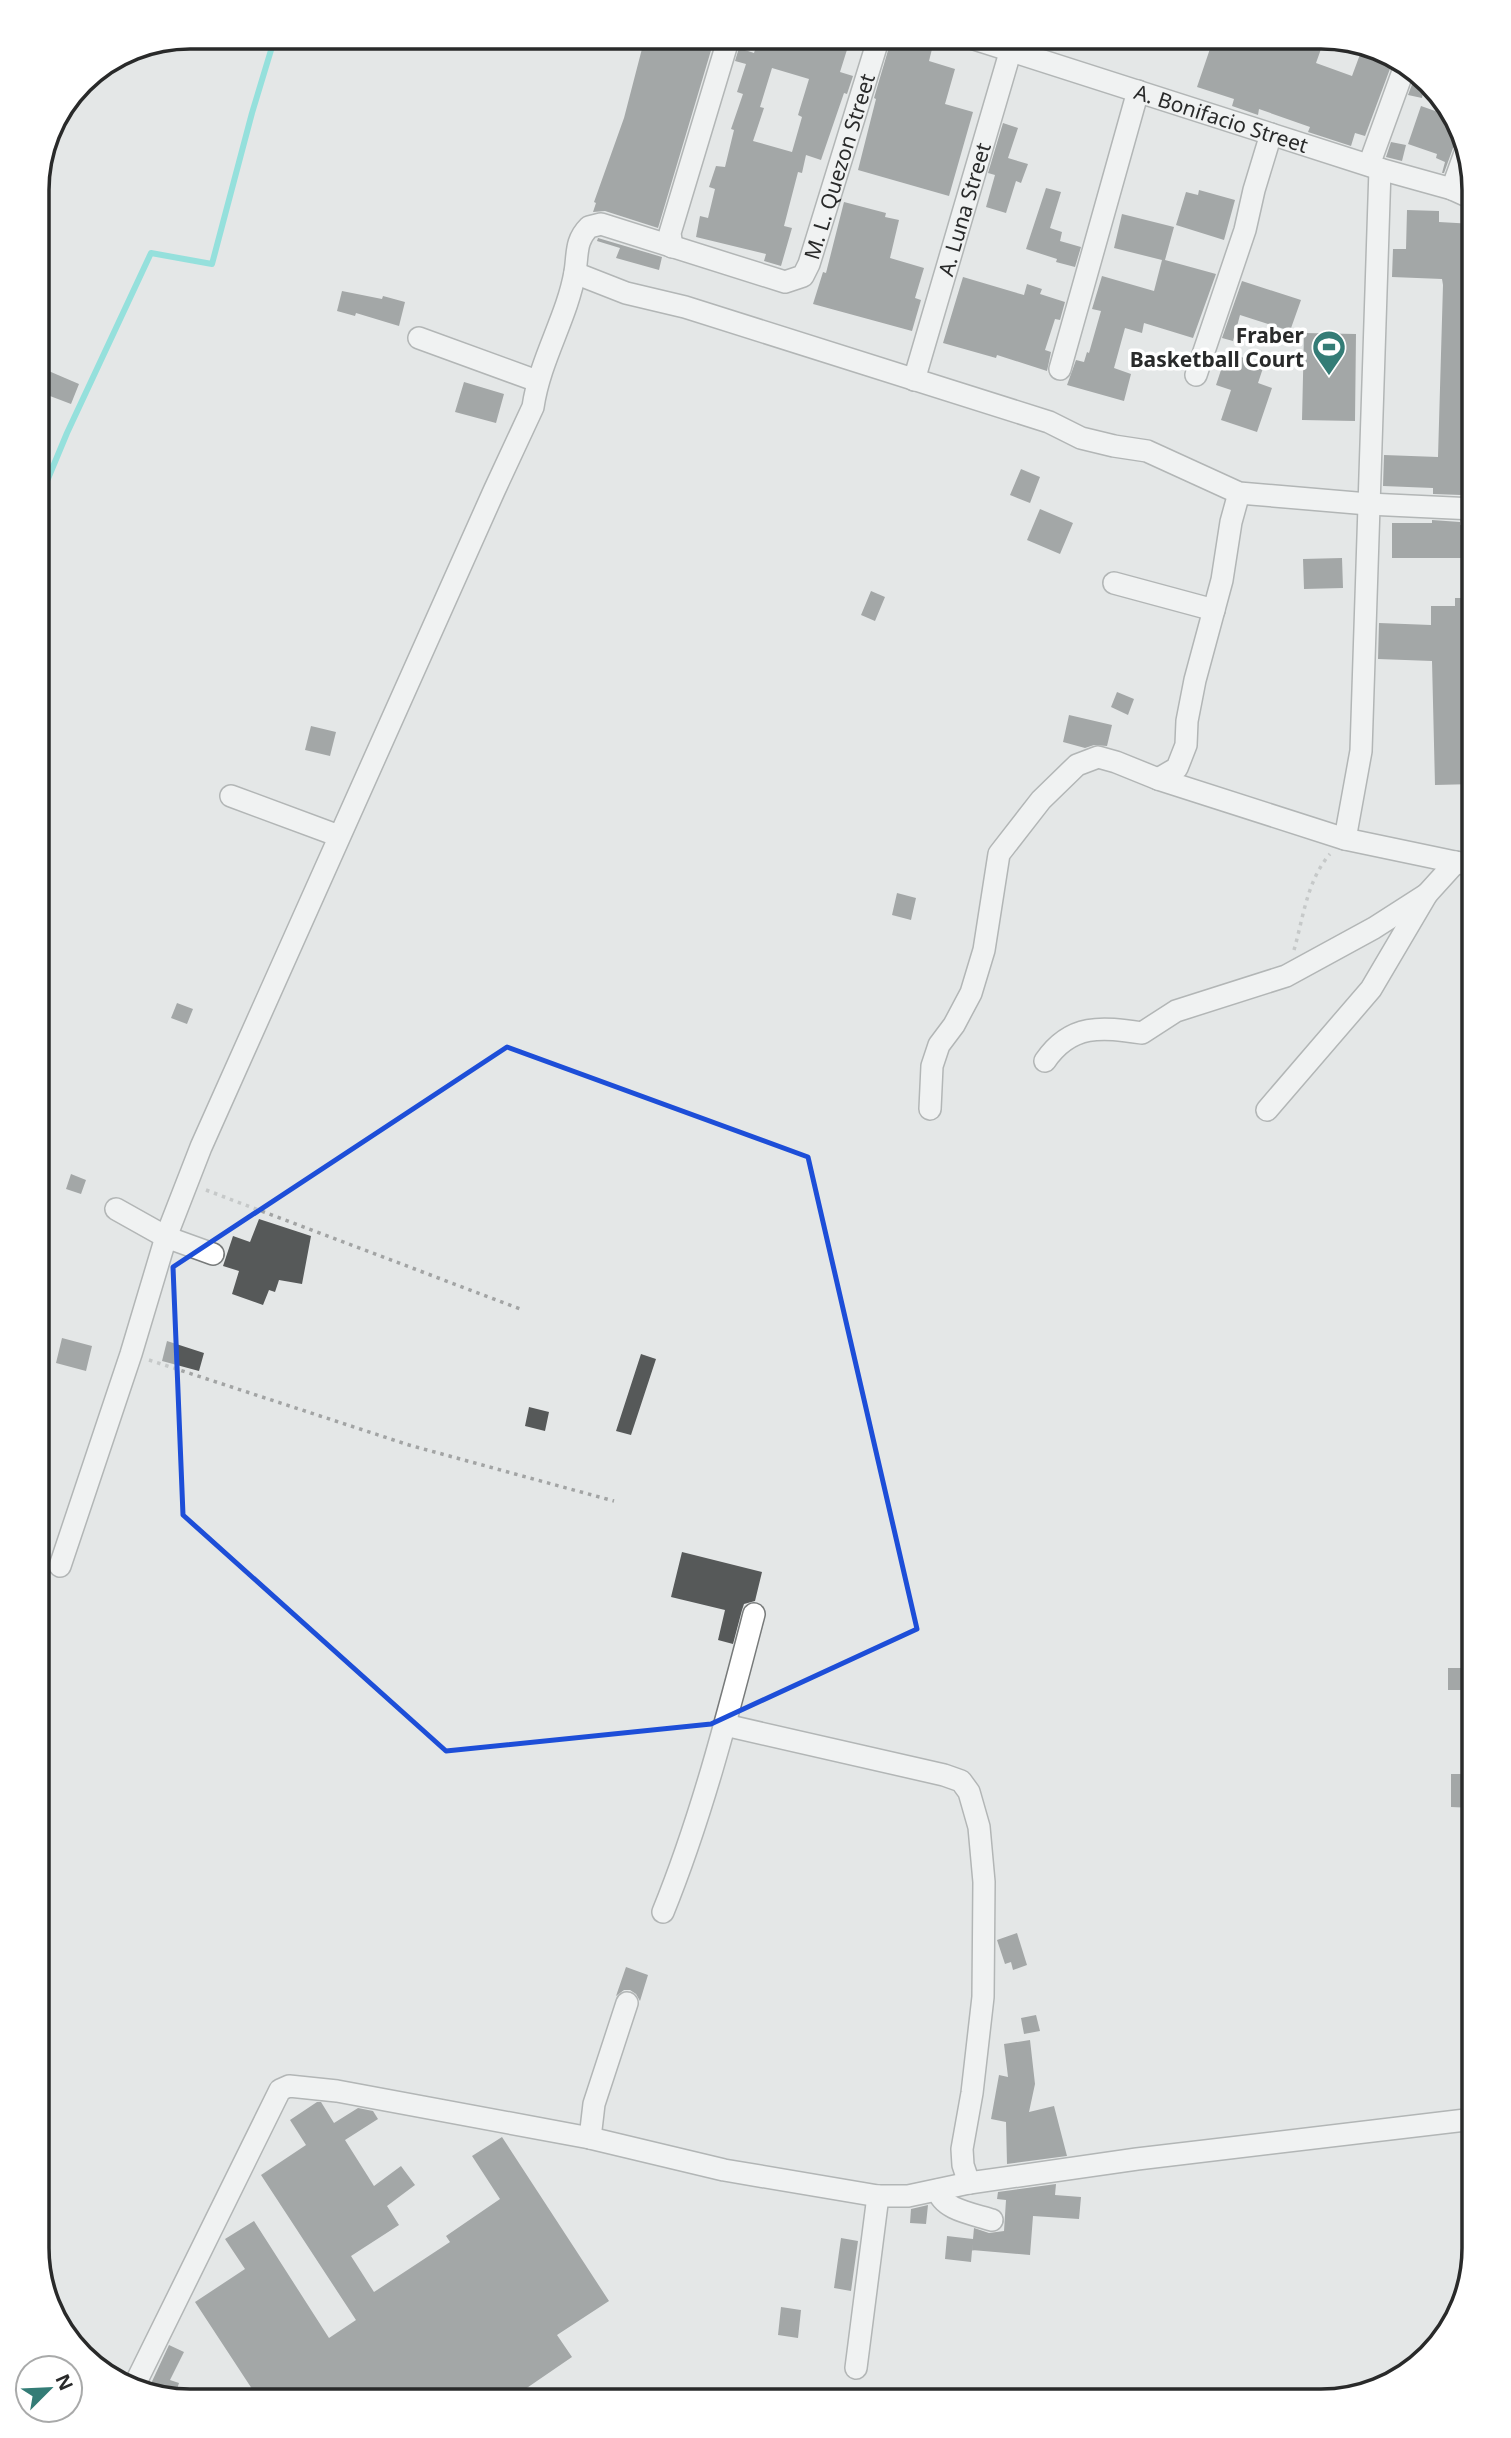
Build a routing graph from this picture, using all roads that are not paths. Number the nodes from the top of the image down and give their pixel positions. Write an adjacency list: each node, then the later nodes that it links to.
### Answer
1 (725, 49): 12 (street)
2 (875, 49): 12 (street, M. L. Quezon Street)
3 (1011, 49): 17 (street, A. Luna Street)
4 (1025, 49): 6 (street, A. Bonifacio Street)
5 (1402, 75): 8 (street)
6 (1138, 91): 7 (street, A. Bonifacio Street); 15 (street)
7 (1272, 134): 8 (street, A. Bonifacio Street); 16 (street)
8 (1375, 167): 10 (street, A. Bonifacio Street); 20 (street)
9 (1460, 167): 10 (street)
10 (1452, 189): 11 (street, A. Bonifacio Street)
11 (1462, 194)
12 (671, 247): 13 (street)
13 (575, 273): 17 (street); 18 (street)
14 (419, 338): 18 (street)
15 (1060, 369)
16 (1196, 375)
17 (914, 380): 19 (street)
18 (537, 381): 26 (street)
19 (1240, 494): 20 (street); 23 (street)
20 (1368, 504): 21 (street); 27 (street)
21 (1462, 508)
22 (1114, 583): 23 (street)
23 (1214, 610): 24 (street)
24 (1158, 779): 27 (street); 32 (street)
25 (231, 796): 26 (street)
26 (339, 836): 35 (street)
27 (1345, 839): 28 (street)
28 (1462, 863)
29 (1462, 866): 30 (street)
30 (1427, 894): 31 (street); 33 (street)
31 (1045, 1061)
32 (930, 1109)
33 (1267, 1110)
34 (116, 1209): 35 (street)
35 (166, 1237): 36 (street); 37 (street)
36 (214, 1254)
37 (60, 1566)
38 (754, 1614): 39 (street)
39 (725, 1725): 40 (street); 44 (street)
40 (663, 1912)
41 (628, 2003): 43 (street)
42 (1462, 2120): 44 (street)
43 (590, 2138): 46 (street); 49 (street)
44 (969, 2183): 45 (street)
45 (938, 2190): 46 (street); 47 (street)
46 (878, 2196): 48 (street)
47 (992, 2220)
48 (856, 2368)
49 (138, 2379)

